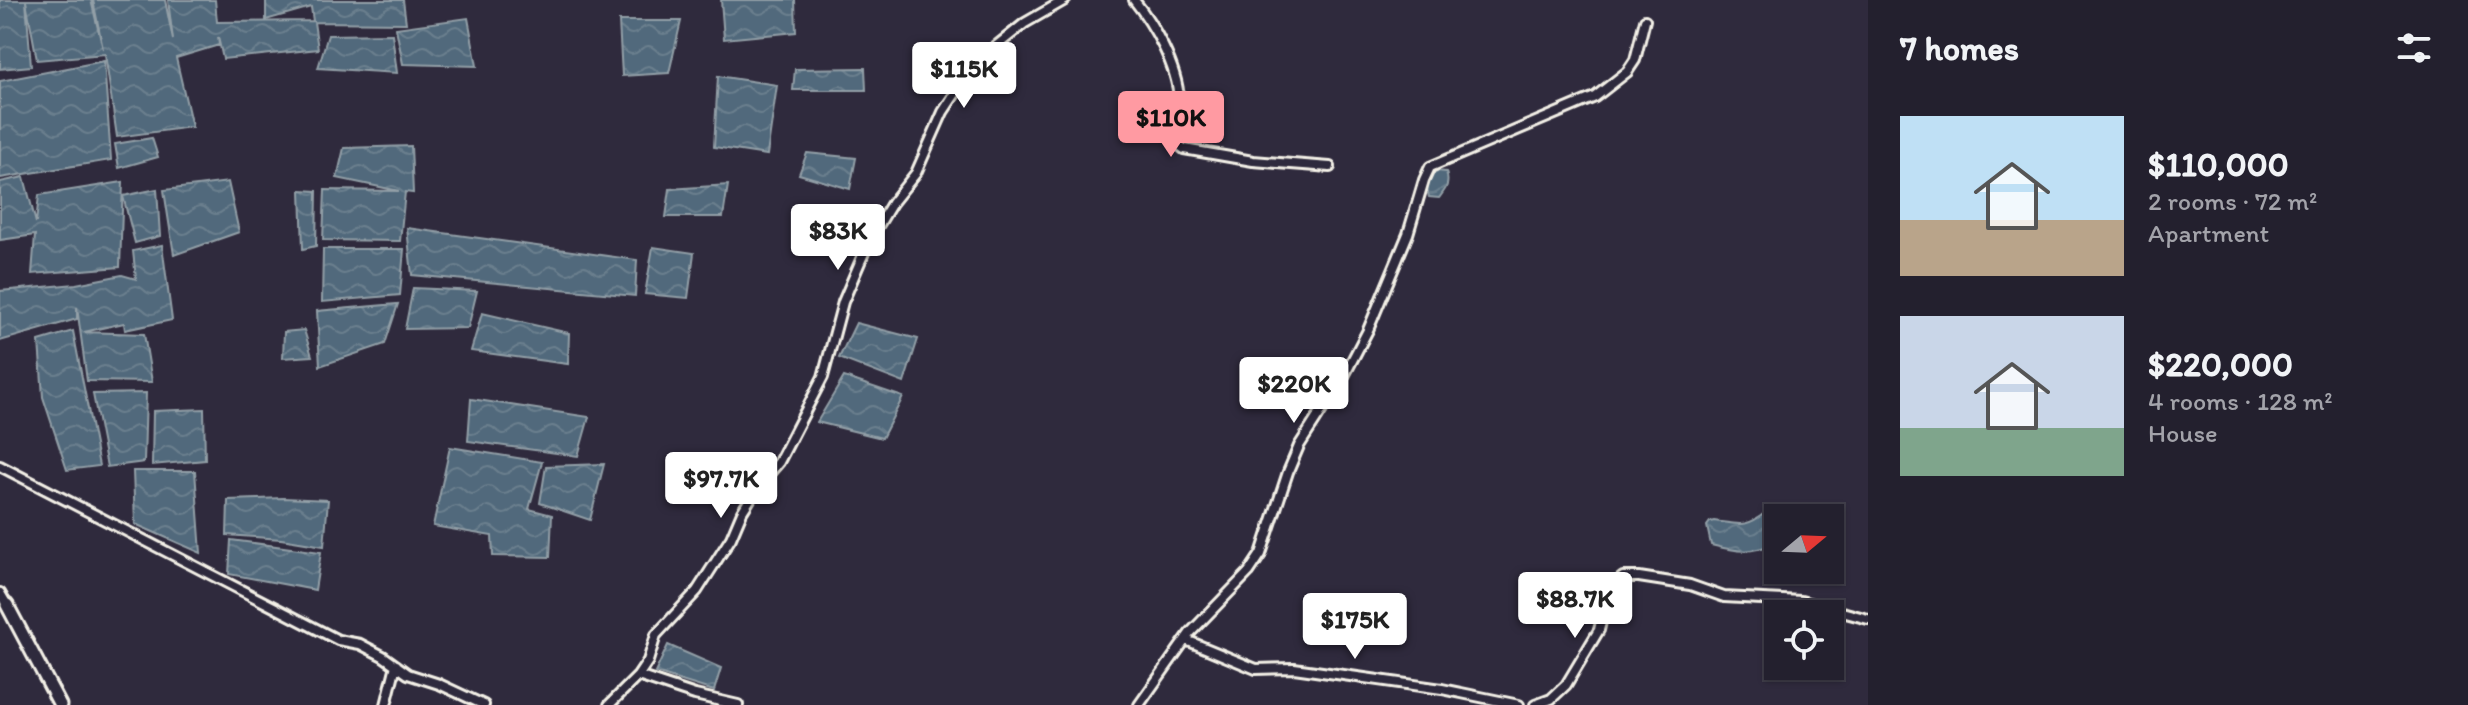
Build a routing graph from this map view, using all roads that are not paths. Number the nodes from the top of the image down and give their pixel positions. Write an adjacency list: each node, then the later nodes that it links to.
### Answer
1 (1065, 0): 11 (street)
2 (1134, 0): 4 (street)
3 (1645, 20): 9 (street)
4 (1330, 167)
5 (0, 466): 10 (street)
6 (0, 593): 7 (street)
7 (7, 605): 12 (street)
8 (1868, 619): 19 (street)
9 (1186, 640): 17 (street); 18 (street)
10 (396, 665): 13 (street); 14 (street)
11 (638, 676): 15 (street); 16 (street)
12 (60, 705)
13 (386, 705)
14 (484, 705)
15 (609, 705)
16 (738, 705)
17 (1139, 705)
18 (1519, 705)
19 (1535, 705)

